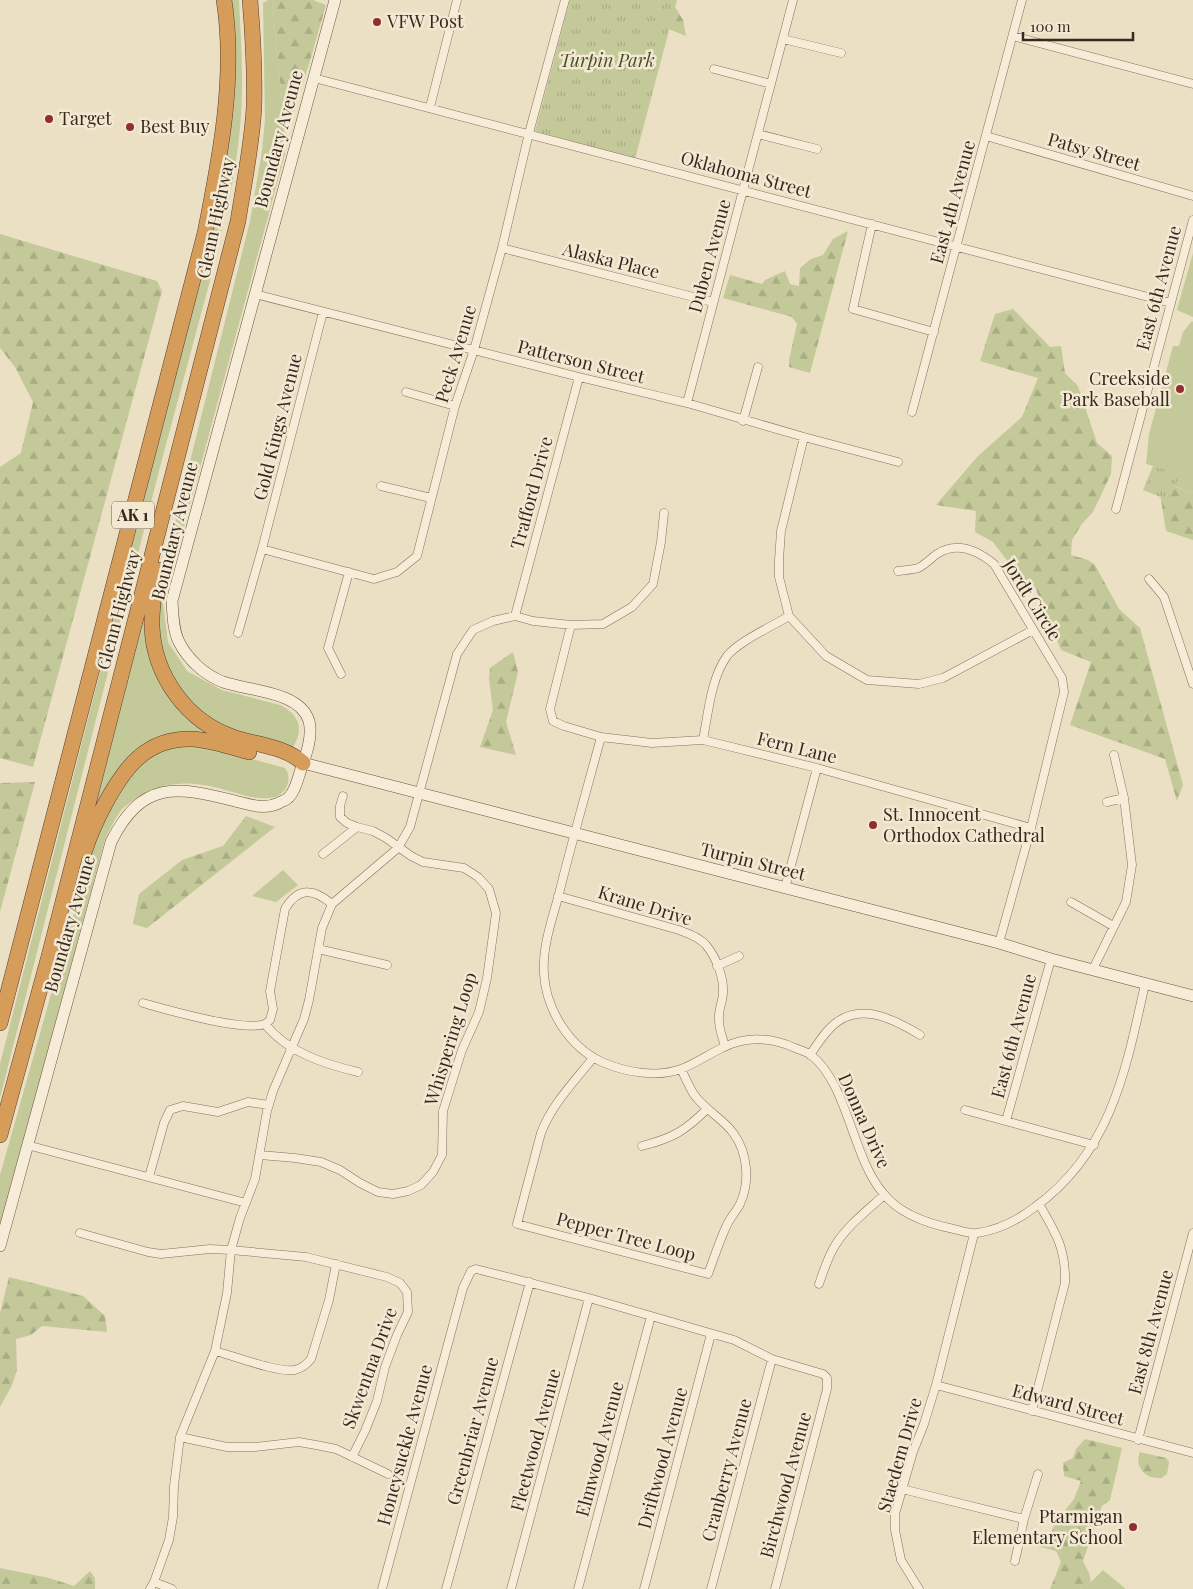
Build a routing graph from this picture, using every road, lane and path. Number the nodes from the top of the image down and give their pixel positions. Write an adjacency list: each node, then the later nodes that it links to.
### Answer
1 (224, 0): 87 (highway, Glenn Highway / AK 1)
2 (250, 0): 40 (highway, Glenn Highway / AK 1)
3 (335, 0): 12 (street, Boundary Aveune)
4 (457, 0): 15 (street)
5 (565, 0): 16 (street, Peck Avenue)
6 (793, 0): 9 (street, Duben Avenue)
7 (1022, 0): 8 (street, East 4th Avenue)
8 (1013, 36): 14 (street); 18 (street, East 4th Avenue)
9 (783, 39): 10 (street); 13 (street, Duben Avenue)
10 (842, 53)
11 (714, 69): 13 (street)
12 (314, 78): 15 (street, Oklahoma Street); 26 (street, Boundary Aveune)
13 (771, 84): 17 (street, Duben Avenue)
14 (1193, 84)
15 (430, 107): 16 (street, Oklahoma Street)
16 (529, 133): 20 (street, Oklahoma Street); 25 (street, Peck Avenue)
17 (758, 134): 19 (street); 20 (street, Duben Avenue)
18 (986, 136): 21 (street, Patsy Street); 24 (street, East 4th Avenue)
19 (817, 149)
20 (743, 190): 23 (street, Oklahoma Street); 27 (street, Duben Avenue)
21 (1193, 196)
22 (1193, 220): 28 (street, East 6th Avenue)
23 (872, 224): 24 (street, Oklahoma Street); 30 (street)
24 (956, 246): 28 (street, Oklahoma Street); 30 (street, East 4th Avenue)
25 (502, 248): 27 (street, Alaska Place); 31 (street, Peck Avenue)
26 (255, 294): 29 (street, Patterson Street); 60 (street, Boundary Aveune)
27 (713, 302): 35 (street, Duben Avenue)
28 (1171, 303): 44 (street, East 6th Avenue)
29 (323, 312): 31 (street, Patterson Street); 46 (street, Gold Kings Avenue)
30 (934, 332): 37 (street, East 4th Avenue)
31 (474, 350): 33 (street, Patterson Street); 36 (street, Peck Avenue)
32 (758, 367): 38 (street)
33 (579, 377): 35 (street, Patterson Street); 50 (street, Trafford Drive)
34 (406, 392): 36 (street)
35 (687, 403): 38 (street, Patterson Street)
36 (455, 406): 43 (street, Peck Avenue)
37 (912, 412)
38 (743, 420): 39 (street, Patterson Street)
39 (804, 437): 41 (street, Patterson Street); 51 (street)
40 (182, 442): 60 (highway); 78 (highway, Glenn Highway / AK 1)
41 (898, 462)
42 (381, 486): 43 (street)
43 (431, 498): 48 (street, Peck Avenue)
44 (1116, 509)
45 (664, 513): 52 (street)
46 (262, 549): 48 (street, Peck Avenue); 54 (street, Gold Kings Avenue)
47 (898, 571): 53 (street, Jordt Circle)
48 (349, 572): 55 (street)
49 (1149, 579): 56 (street)
50 (516, 616): 52 (street); 62 (street)
51 (789, 616): 53 (street); 58 (street)
52 (571, 625): 57 (street, Fern Lane)
53 (1033, 630): 67 (street, Jordt Circle)
54 (238, 633)
55 (341, 674)
56 (1193, 684)
57 (602, 737): 58 (street, Fern Lane); 68 (street, Donna Drive)
58 (703, 740): 61 (street, Fern Lane)
59 (1114, 755): 64 (street)
60 (303, 763): 62 (street, Turpin Street); 78 (highway); 101 (street, Boundary Aveune)
61 (817, 768): 67 (street, Fern Lane); 71 (street)
62 (420, 792): 68 (street, Turpin Street); 69 (street)
63 (343, 796): 66 (street)
64 (1124, 798): 65 (street); 75 (street)
65 (1107, 802)
66 (357, 827): 69 (street, Whispering Loop); 70 (street)
67 (1030, 828): 76 (street)
68 (574, 834): 71 (street, Turpin Street); 72 (street, Donna Drive)
69 (398, 848): 74 (street); 104 (street, Whispering Loop)
70 (323, 854)
71 (785, 888): 76 (street, Turpin Street)
72 (558, 896): 82 (street, Krane Drive); 93 (street, Donna Drive)
73 (1071, 902): 75 (street)
74 (332, 904): 77 (street); 88 (street)
75 (1113, 926): 83 (street)
76 (999, 943): 80 (street, Turpin Street)
77 (318, 949): 81 (street); 91 (street)
78 (49, 956): 100 (highway, Glenn Highway / AK 1)
79 (739, 956): 82 (street)
80 (1051, 959): 83 (street, Turpin Street); 99 (street, East 6th Avenue)
81 (387, 965)
82 (717, 966): 90 (street, Krane Drive)
83 (1093, 969): 84 (street, Turpin Street)
84 (1145, 984): 85 (street, Turpin Street); 102 (street, Donna Drive)
85 (1193, 996)
86 (143, 1003): 88 (street)
87 (0, 1023)
88 (265, 1024): 91 (street)
89 (920, 1035): 92 (street)
90 (725, 1046): 92 (street, Donna Drive); 94 (street, Donna Drive)
91 (293, 1048): 95 (street); 96 (street)
92 (810, 1054): 106 (street, Donna Drive)
93 (593, 1058): 94 (street, Donna Drive); 97 (street, Pepper Tree Loop)
94 (681, 1069): 97 (street, Pepper Tree Loop)
95 (358, 1072)
96 (269, 1104): 104 (street); 105 (street)
97 (707, 1108): 103 (street)
98 (966, 1110): 99 (street)
99 (1006, 1121): 102 (street)
100 (0, 1135)
101 (27, 1145): 105 (street); 112 (street, Boundary Aveune)
102 (1094, 1145): 108 (street, Donna Drive)
103 (642, 1146)
104 (260, 1155): 107 (street)
105 (150, 1178): 107 (street)
106 (884, 1195): 111 (street, Donna Drive); 116 (street)
107 (246, 1203): 113 (street)
108 (1040, 1204): 111 (street, Donna Drive); 124 (street)
109 (80, 1232): 113 (street, Skwentna Drive)
110 (1193, 1232): 126 (street, East 8th Avenue)
111 (974, 1234): 122 (street)
112 (0, 1246)
113 (231, 1250): 114 (street, Skwentna Drive); 120 (street)
114 (336, 1264): 120 (street); 128 (street, Skwentna Drive)
115 (530, 1282): 117 (street, Honeysuckle Avenue); 136 (street, Honeysuckle Avenue); 137 (street, Greenbriar Avenue)
116 (819, 1284)
117 (589, 1298): 118 (street, Honeysuckle Avenue); 138 (street, Fleetwood Avenue)
118 (651, 1316): 119 (street, Honeysuckle Avenue); 139 (street, Elmwood Avenue)
119 (711, 1334): 121 (street, Honeysuckle Avenue); 140 (street, Driftwood Avenue)
120 (216, 1351): 125 (street)
121 (772, 1359): 123 (street, Honeysuckle Avenue); 141 (street, Cranberry Avenue)
122 (936, 1385): 124 (street, Edward Street); 131 (street, Staedem Drive)
123 (827, 1389): 142 (street, Birchwood Avenue)
124 (1032, 1411): 126 (street, Edward Street)
125 (180, 1437): 128 (street); 134 (street)
126 (1138, 1440): 127 (street, Edward Street)
127 (1193, 1453)
128 (352, 1457): 129 (street)
129 (388, 1474)
130 (1038, 1474): 132 (street)
131 (902, 1489): 132 (street); 143 (street, Staedem Drive)
132 (1024, 1520): 133 (street)
133 (1015, 1561)
134 (152, 1586): 135 (street)
135 (172, 1589)
136 (382, 1589)
137 (446, 1589)
138 (511, 1589)
139 (578, 1589)
140 (644, 1589)
141 (711, 1589)
142 (775, 1589)
143 (919, 1589)

